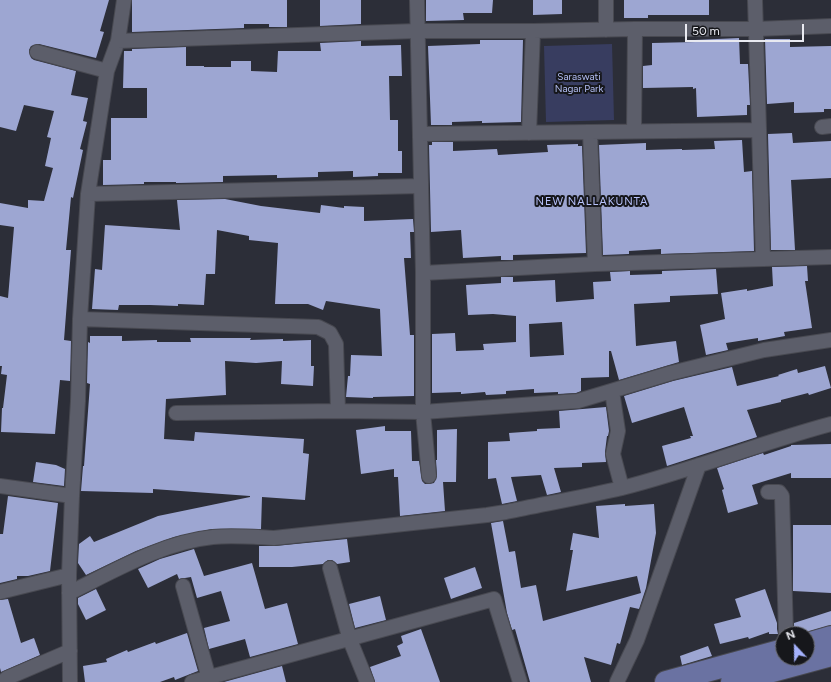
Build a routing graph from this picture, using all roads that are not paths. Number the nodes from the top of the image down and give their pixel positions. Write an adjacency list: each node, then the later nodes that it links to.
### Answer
1 (124, 0): 11 (street)
2 (416, 0): 9 (street)
3 (606, 0): 8 (street)
4 (755, 0): 7 (street)
5 (831, 26): 7 (street)
6 (635, 29): 7 (street); 8 (street); 15 (street)
7 (756, 29): 14 (street)
8 (606, 30): 10 (street)
9 (417, 31): 10 (street); 11 (street); 18 (street)
10 (533, 31): 17 (street)
11 (118, 41): 13 (street)
12 (37, 52): 13 (street)
13 (107, 71): 20 (street)
14 (759, 130): 15 (street); 22 (street)
15 (634, 131): 16 (street)
16 (590, 132): 17 (street); 23 (street)
17 (529, 133): 18 (street)
18 (420, 134): 19 (street)
19 (421, 186): 20 (street); 24 (street)
20 (88, 194): 25 (street)
21 (831, 257): 22 (street)
22 (762, 259): 23 (street)
23 (595, 264): 24 (street)
24 (423, 273): 29 (street)
25 (80, 319): 28 (street); 37 (street)
26 (831, 340): 27 (street)
27 (612, 390): 29 (street); 35 (street)
28 (338, 411): 29 (street); 30 (street)
29 (423, 412): 33 (street)
30 (176, 413)
31 (831, 424): 32 (street)
32 (699, 465): 35 (street); 56 (street)
33 (429, 476)
34 (0, 486): 37 (street)
35 (622, 488): 42 (street)
36 (768, 492): 43 (street)
37 (72, 496): 39 (street)
38 (330, 568): 45 (street)
39 (69, 575): 41 (street); 42 (street)
40 (183, 586): 50 (street)
41 (0, 592)
42 (69, 593): 47 (street)
43 (786, 626)
44 (831, 637): 46 (main road)
45 (350, 640): 50 (street); 54 (street); 55 (street)
46 (815, 642)
47 (70, 651): 51 (street); 52 (street)
48 (775, 652): 57 (main road)
49 (831, 655): 58 (main road)
50 (209, 680): 53 (street)
51 (2, 682)
52 (70, 682)
53 (192, 682)
54 (366, 682)
55 (520, 682)
56 (617, 682)
57 (668, 682)
58 (732, 682)

